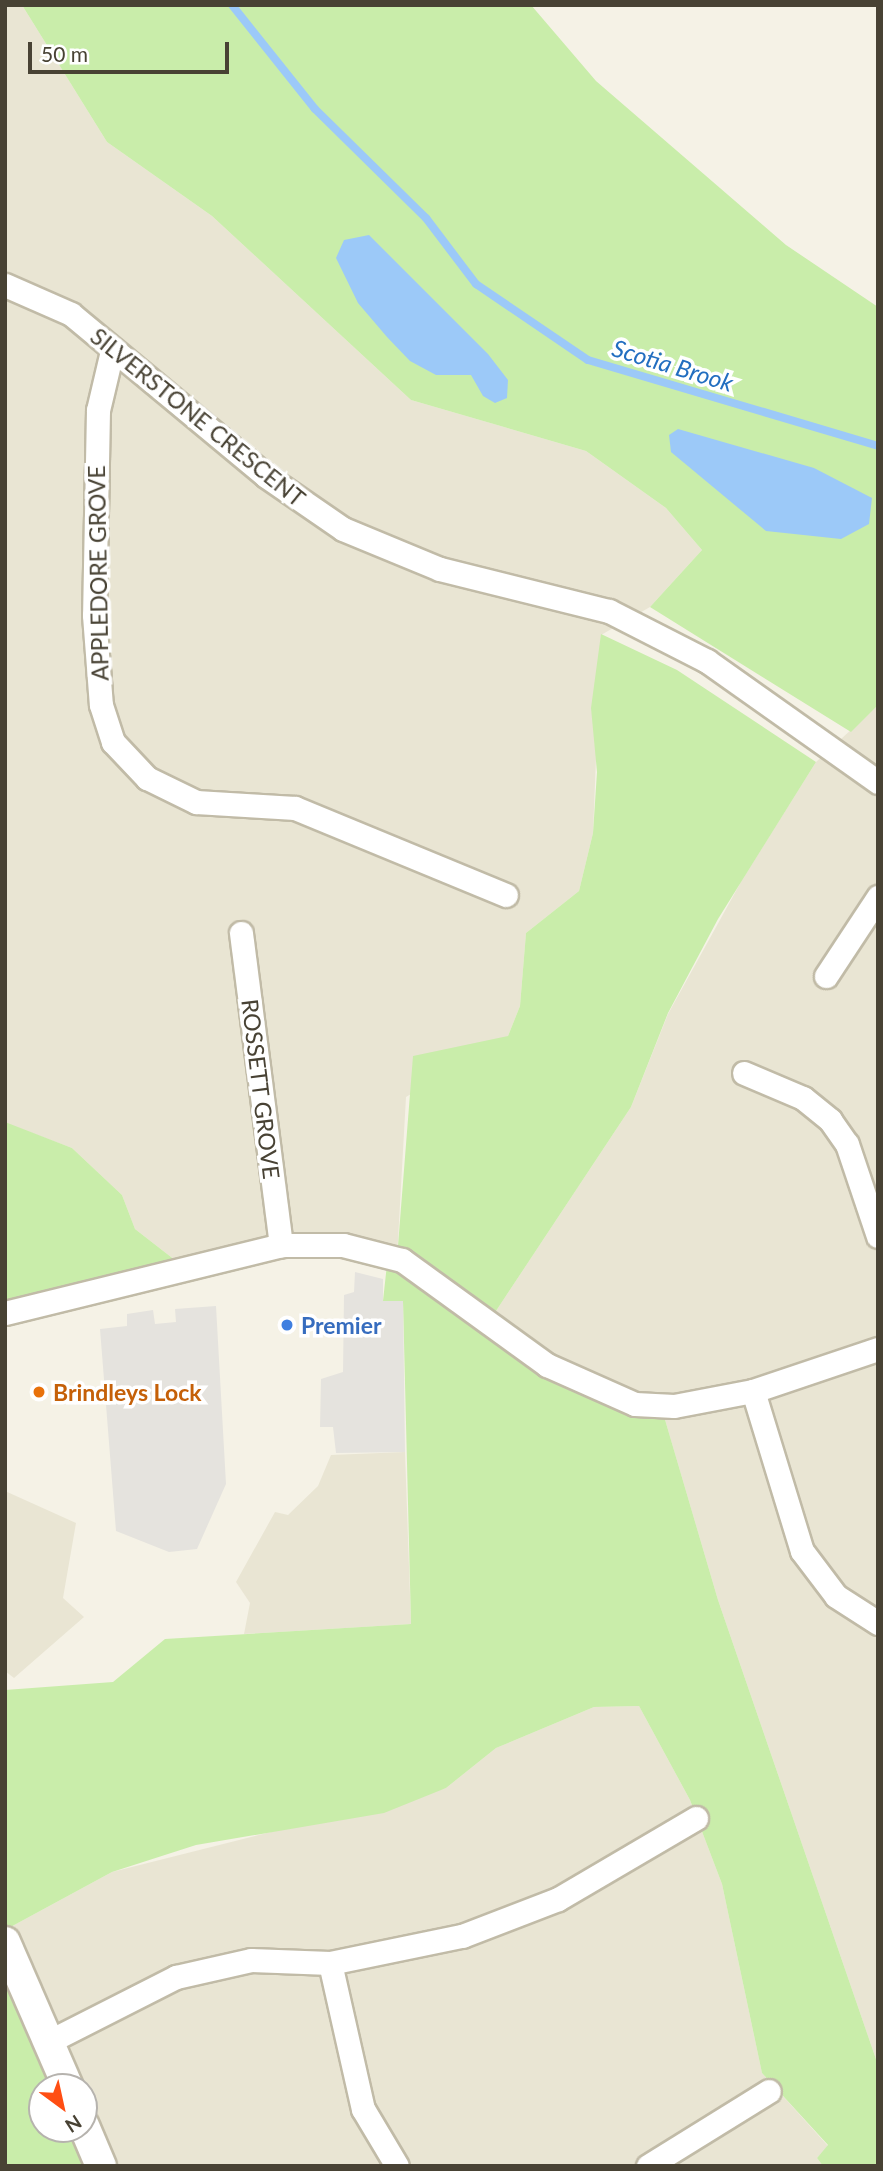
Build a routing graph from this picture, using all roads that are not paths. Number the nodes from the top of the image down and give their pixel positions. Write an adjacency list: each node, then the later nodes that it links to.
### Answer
1 (5, 285): 2 (street, SILVERSTONE CRESCENT)
2 (112, 351): 3 (street, SILVERSTONE CRESCENT); 4 (street, APPLEDORE GROVE)
3 (878, 782)
4 (506, 895)
5 (878, 897): 7 (street)
6 (242, 933): 10 (street, ROSSETT GROVE)
7 (826, 976)
8 (744, 1073): 9 (street)
9 (878, 1236)
10 (281, 1245): 11 (street); 13 (street)
11 (5, 1312)
12 (878, 1349): 13 (street)
13 (754, 1391): 14 (street)
14 (878, 1623)
15 (696, 1818): 17 (street)
16 (5, 1942): 18 (street)
17 (330, 1963): 18 (street); 23 (street)
18 (48, 2042): 19 (street)
19 (62, 2073)
20 (769, 2091): 24 (street)
21 (91, 2143): 22 (street)
22 (101, 2166)
23 (397, 2166)
24 (648, 2166)

